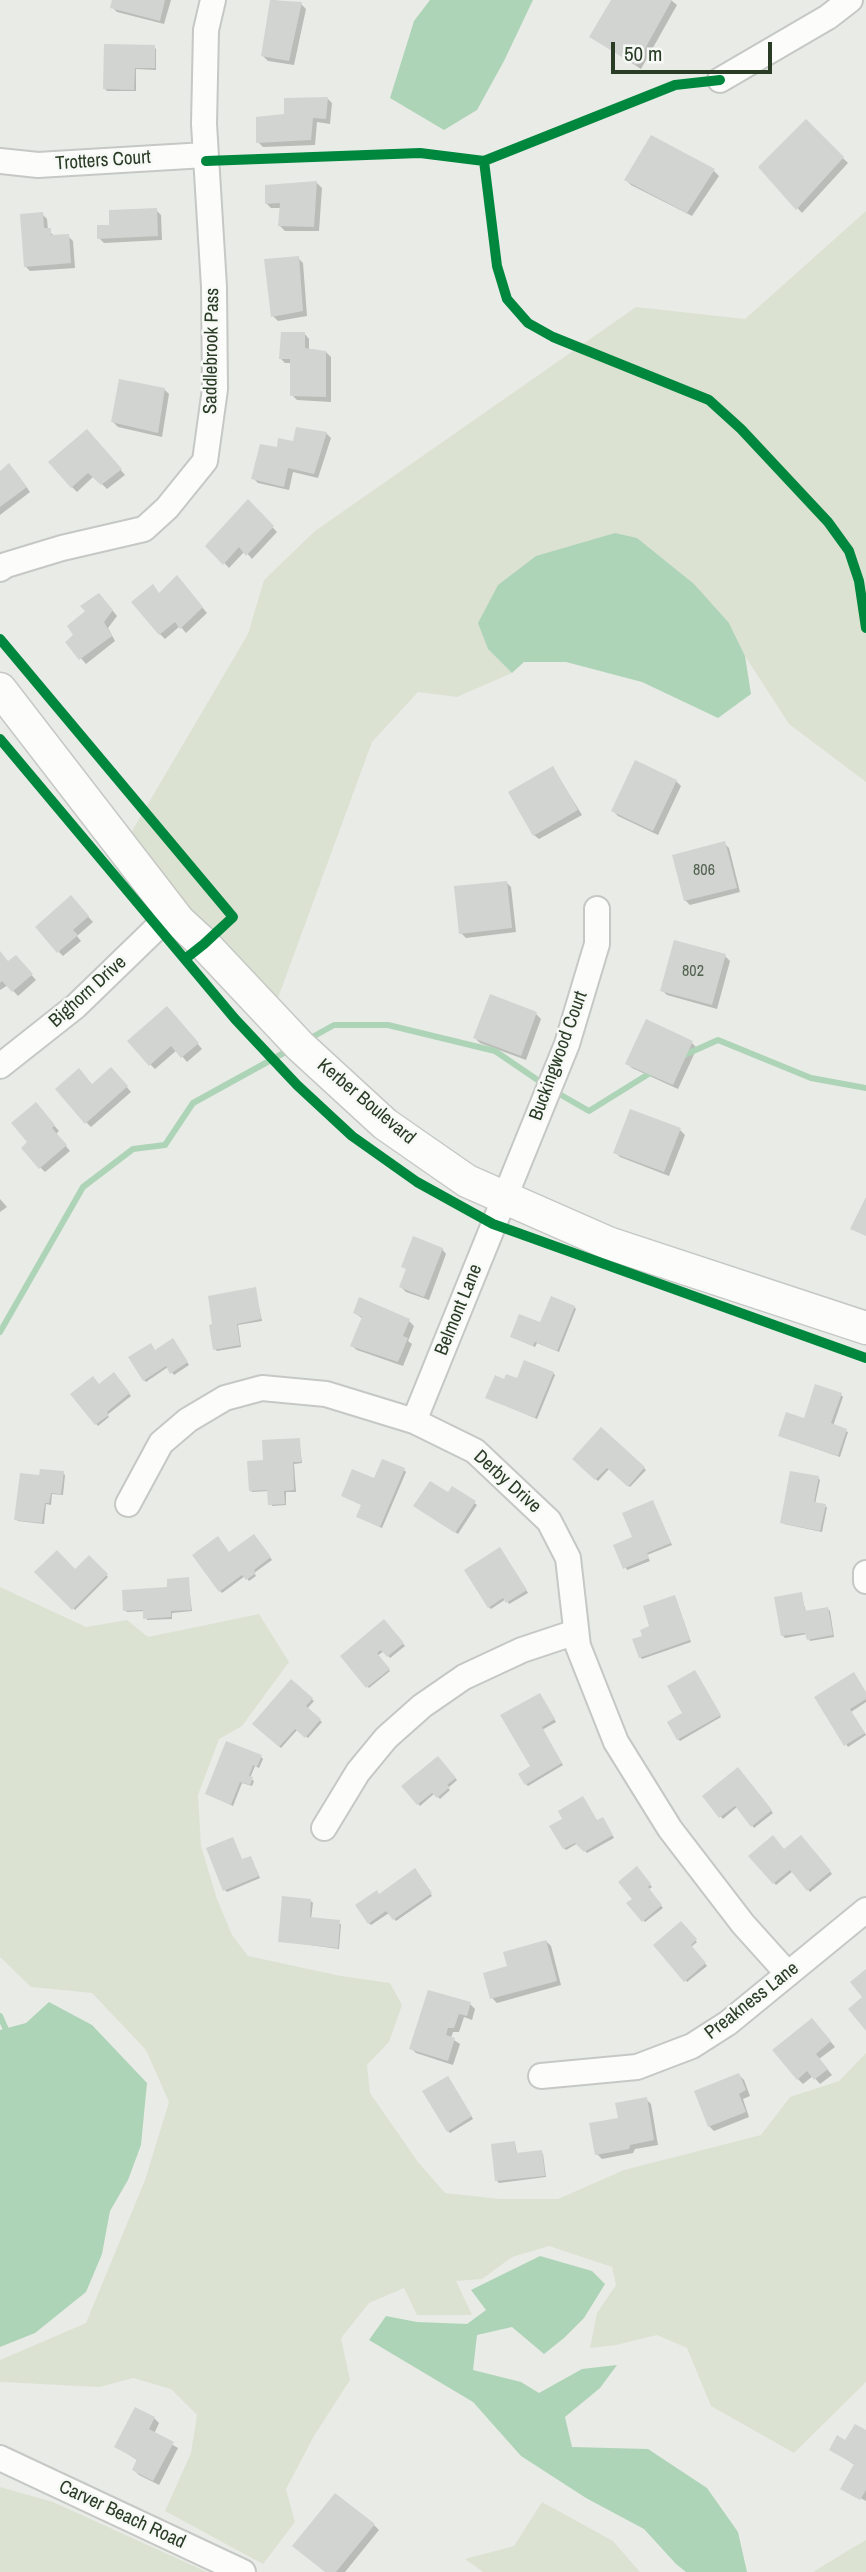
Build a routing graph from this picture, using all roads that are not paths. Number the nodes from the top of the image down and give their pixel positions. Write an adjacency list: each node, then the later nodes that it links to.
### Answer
1 (214, 0): 4 (street, Saddlebrook Pass)
2 (850, 0): 3 (street)
3 (720, 80)
4 (205, 155): 5 (street, Trotters Court); 6 (street, Saddlebrook Pass)
5 (0, 161)
6 (0, 569)
7 (0, 688): 9 (street, Kerber Boulevard)
8 (597, 909): 11 (street, Buckingwood Court)
9 (172, 913): 10 (street, Bighorn Drive); 11 (street, Kerber Boulevard)
10 (0, 1066)
11 (503, 1199): 12 (street, Kerber Boulevard); 13 (street, Belmont Lane)
12 (866, 1328)
13 (414, 1421): 14 (street, Derby Drive); 17 (street, Derby Drive)
14 (128, 1504)
15 (866, 1573): 16 (street)
16 (866, 1581)
17 (576, 1632): 18 (street); 20 (street, Derby Drive)
18 (324, 1828)
19 (866, 1910): 20 (street, Preakness Lane)
20 (788, 1974): 21 (street, Preakness Lane)
21 (541, 2076)
22 (0, 2458): 23 (street, Carver Beach Road)
23 (243, 2572)

